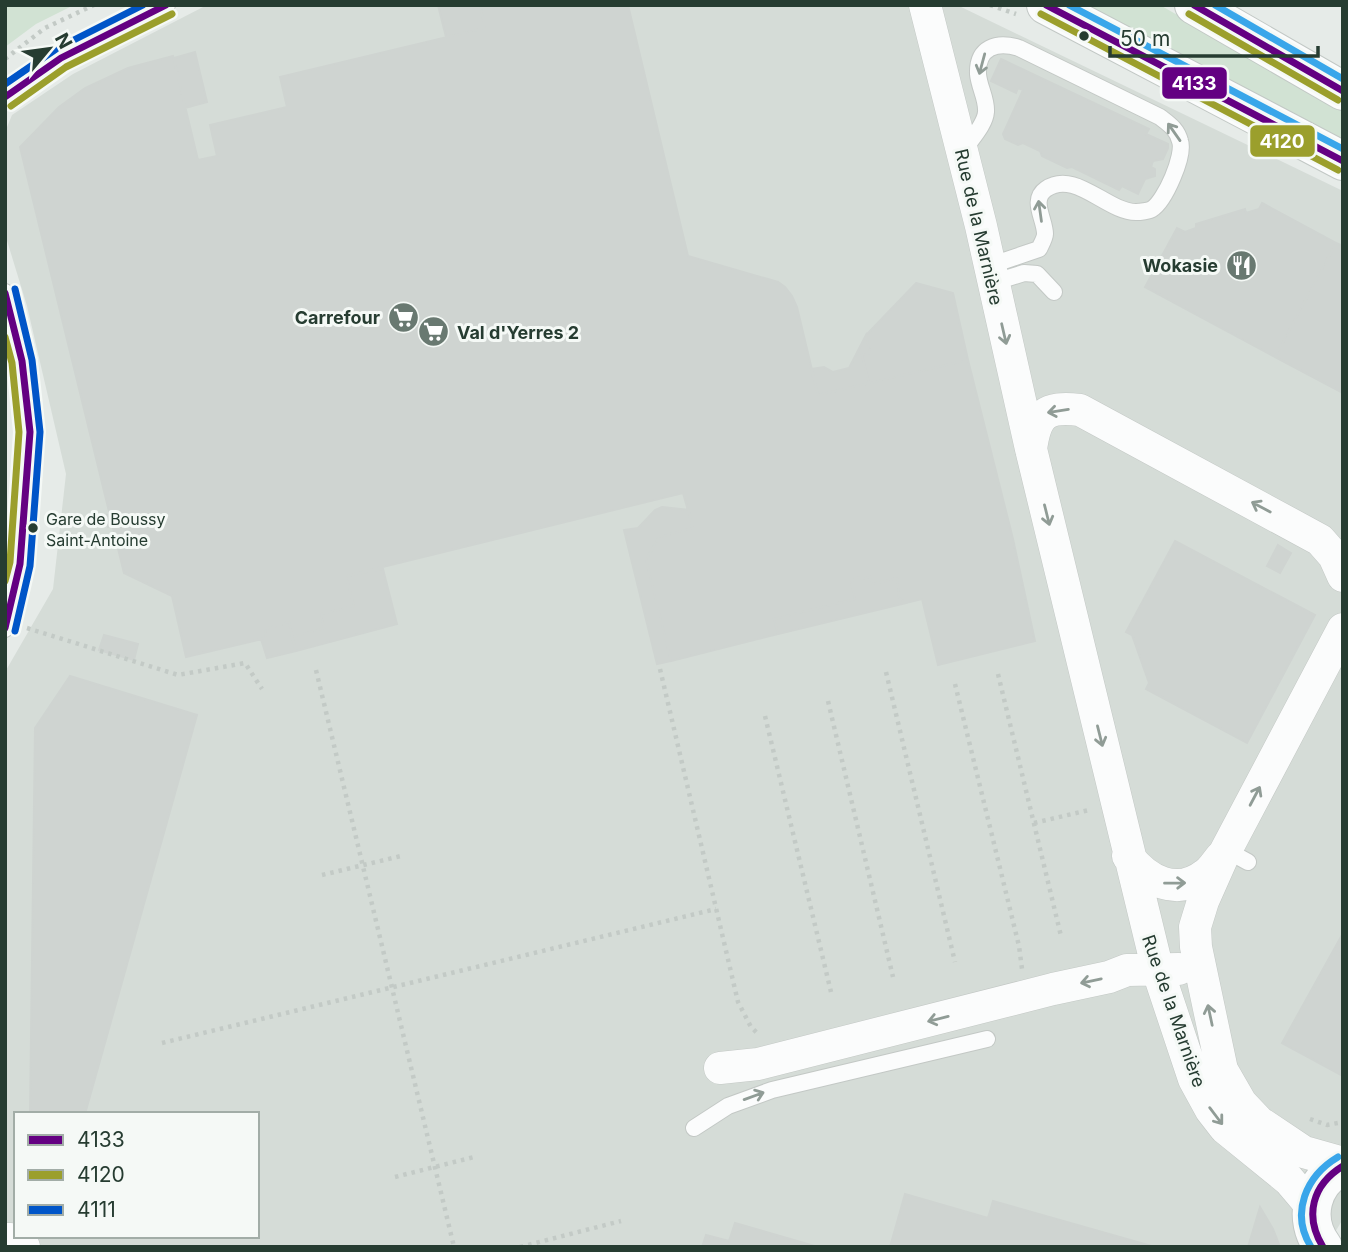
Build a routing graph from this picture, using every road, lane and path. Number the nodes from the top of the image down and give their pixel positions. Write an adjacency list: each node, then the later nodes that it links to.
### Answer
1 (94, 5): 6 (path)
2 (167, 5): 8 (lane)
3 (925, 5): 9 (street, Rue de la Marnière)
4 (1046, 5): 10 (main road)
5 (1215, 11): 7 (main road)
6 (5, 59)
7 (1343, 91)
8 (5, 97)
9 (962, 152): 11 (street, Rue de la Marnière); 11 (lane, one-way to 9)
10 (1343, 160)
11 (990, 275): 13 (lane); 14 (street, Rue de la Marnière, one-way to 14)
12 (5, 292): 17 (lane)
13 (1054, 292)
14 (1031, 449): 15 (street, one-way to 14); 30 (street, Rue de la Marnière, one-way to 30)
15 (1332, 541): 16 (street)
16 (1343, 576)
17 (6, 626): 24 (path)
18 (1341, 636): 31 (street, Rue de la Marnière, one-way to 18)
19 (660, 669): 34 (path)
20 (316, 670): 32 (path)
21 (886, 672): 36 (path)
22 (998, 674): 28 (path)
23 (955, 684): 43 (path)
24 (262, 689)
25 (828, 701): 39 (path)
26 (765, 716): 42 (path)
27 (1089, 810): 28 (path)
28 (1034, 823): 35 (path)
29 (401, 856): 32 (path)
30 (1128, 856): 31 (street, Rue de la Marnière, one-way to 31); 38 (street, Rue de la Marnière)
31 (1232, 856): 37 (street, Rue de la Marnière)
32 (362, 866): 33 (path); 41 (path)
33 (322, 875)
34 (716, 909): 40 (path); 41 (path)
35 (1061, 936)
36 (955, 962)
37 (1200, 967): 38 (street); 49 (street, Rue de la Marnière, one-way to 37)
38 (1158, 971): 43 (street, one-way to 43); 53 (street, Rue de la Marnière, one-way to 53)
39 (893, 977)
40 (733, 983)
41 (391, 988): 45 (path); 50 (path)
42 (831, 992)
43 (1028, 997): 46 (street, one-way to 46)
44 (987, 1039): 47 (lane, one-way to 44)
45 (162, 1043)
46 (720, 1068)
47 (694, 1128)
48 (474, 1157): 50 (path)
49 (1343, 1165): 53 (main road)
50 (435, 1167): 51 (path); 56 (path)
51 (395, 1177)
52 (621, 1221): 57 (path)
53 (1316, 1234)
54 (5, 1239): 55 (street)
55 (24, 1247)
56 (454, 1247)
57 (520, 1247)

